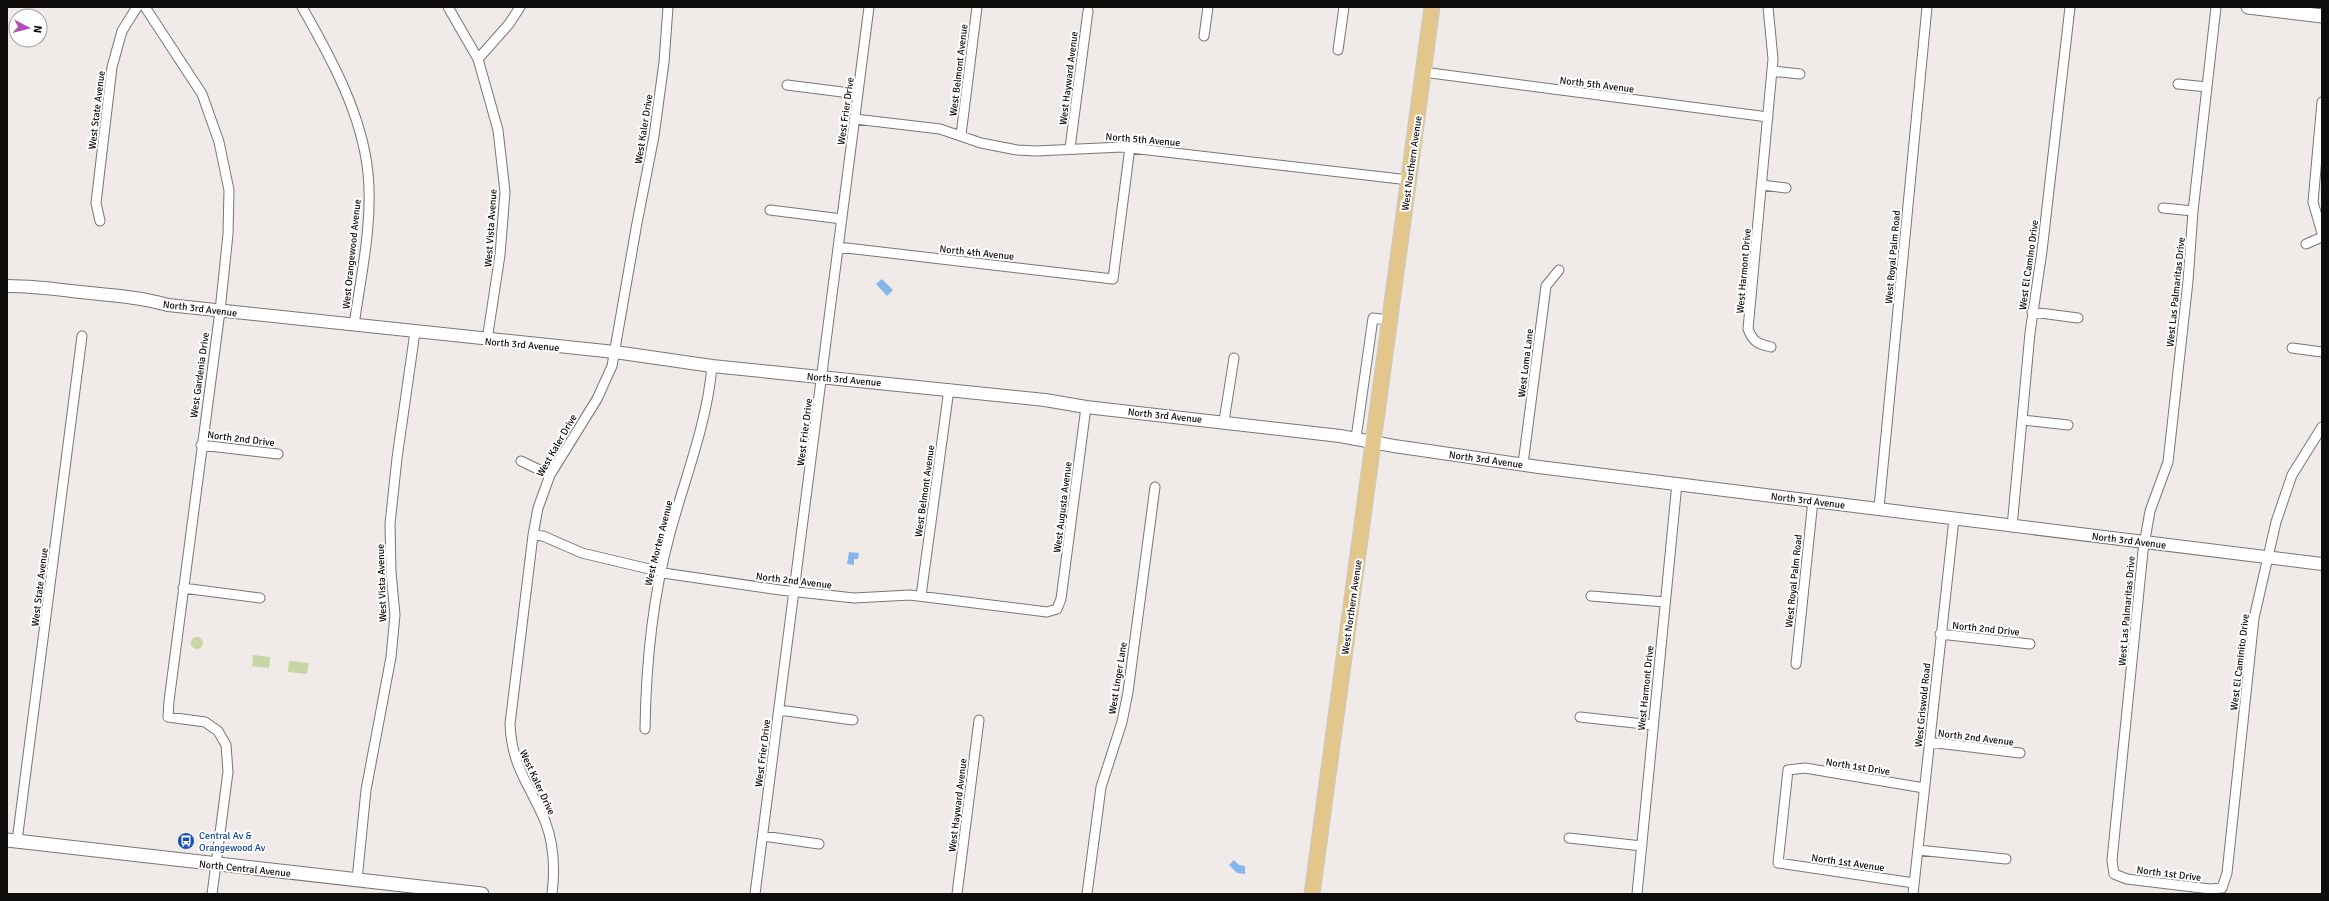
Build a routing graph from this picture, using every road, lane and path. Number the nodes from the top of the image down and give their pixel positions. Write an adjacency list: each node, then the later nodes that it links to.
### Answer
1 (137, 7): 42 (street, West State Avenue)
2 (144, 7): 49 (street, West Gardenia Drive)
3 (302, 7): 53 (street, West Orangewood Avenue)
4 (448, 7): 21 (street, West Vista Avenue)
5 (520, 7): 21 (street)
6 (668, 7): 59 (street, West Kaler Drive)
7 (869, 7): 28 (street, West Frier Drive)
8 (977, 7): 32 (street, West Belmont Avenue)
9 (1208, 7): 19 (street)
10 (1344, 7): 20 (street)
11 (1432, 7): 23 (main road, West Northern Avenue)
12 (1768, 7): 22 (street, West Harmont Drive)
13 (1927, 7): 80 (street, West Royal Palm Road)
14 (2070, 7): 50 (street, West El Camino Drive)
15 (2216, 7): 27 (street, West Las Palmaritas Drive)
16 (2248, 7): 18 (main road)
17 (1088, 11): 34 (street, West Hayward Avenue)
18 (2322, 16)
19 (1204, 36)
20 (1338, 50)
21 (478, 58): 56 (street, West Vista Avenue)
22 (1772, 71): 24 (street); 30 (street, West Harmont Drive)
23 (1423, 72): 30 (street, North 5th Avenue); 35 (main road, West Northern Avenue)
24 (1800, 74)
25 (2178, 84): 27 (street)
26 (787, 85): 28 (street)
27 (2207, 87): 40 (street, West Las Palmaritas Drive)
28 (858, 94): 31 (street, West Frier Drive)
29 (2322, 102): 43 (street)
30 (1768, 117): 36 (street, West Harmont Drive)
31 (855, 119): 32 (street, North 5th Avenue); 41 (street, West Frier Drive)
32 (960, 135): 34 (street, North 5th Avenue)
33 (1130, 147): 34 (street, North 5th Avenue); 35 (street, North 5th Avenue); 46 (street, North 4th Avenue)
34 (1070, 148)
35 (1409, 180): 52 (main road, West Northern Avenue)
36 (1762, 185): 37 (street); 57 (street, West Harmont Drive)
37 (1786, 188)
38 (2163, 208): 40 (street)
39 (770, 210): 41 (street)
40 (2193, 210): 84 (street, West Las Palmaritas Drive)
41 (842, 219): 46 (street, West Frier Drive)
42 (100, 221)
43 (2322, 233)
44 (2322, 237): 45 (street)
45 (2306, 244)
46 (838, 247): 63 (street, West Frier Drive)
47 (1559, 270): 75 (street, West Loma Lane)
48 (7, 286): 49 (street, North 3rd Avenue)
49 (220, 311): 53 (street, North 3rd Avenue); 72 (street, West Gardenia Drive)
50 (2032, 312): 51 (street, West El Camino Drive); 66 (street, West El Camino Drive)
51 (2078, 318)
52 (1390, 320): 70 (street); 71 (main road, West Northern Avenue)
53 (354, 325): 54 (street, North 3rd Avenue)
54 (415, 332): 56 (street, North 3rd Avenue); 117 (street, West Vista Avenue)
55 (82, 336): 109 (street, West State Avenue)
56 (487, 340): 59 (street, North 3rd Avenue)
57 (1771, 347)
58 (2292, 348): 60 (street)
59 (615, 352): 62 (street, North 3rd Avenue); 76 (street, West Kaler Drive)
60 (2322, 352)
61 (1234, 358): 67 (street)
62 (712, 366): 63 (street, North 3rd Avenue); 87 (street, West Morten Avenue)
63 (822, 377): 64 (street, North 3rd Avenue); 89 (street, West Frier Drive)
64 (949, 389): 65 (street, North 3rd Avenue); 90 (street, West Belmont Avenue)
65 (1086, 407): 67 (street, North 3rd Avenue); 94 (street, West Augusta Avenue)
66 (2022, 420): 68 (street); 82 (street, West El Camino Drive)
67 (1224, 421): 70 (street, North 3rd Avenue)
68 (2068, 425)
69 (2322, 427): 85 (street, West El Caminito Drive)
70 (1356, 438): 71 (street, North 3rd Avenue)
71 (1373, 442): 75 (street, North 3rd Avenue); 126 (main road, West Northern Avenue)
72 (201, 444): 73 (street, North 2nd Drive); 88 (street, West Gardenia Drive)
73 (278, 454)
74 (521, 461): 76 (street)
75 (1523, 464): 77 (street, North 3rd Avenue)
76 (550, 475): 83 (street, West Kaler Drive)
77 (1677, 483): 79 (street, North 3rd Avenue); 93 (street, West Harmont Drive)
78 (1155, 487): 125 (street, West Linger Lane)
79 (1813, 500): 80 (street, North 3rd Avenue); 97 (street, West Royal Palm Road)
80 (1879, 508): 81 (street, North 3rd Avenue)
81 (1954, 519): 82 (street, North 3rd Avenue); 95 (street, West Griswold Road)
82 (2012, 527): 84 (street, North 3rd Avenue)
83 (533, 535): 87 (street, North 2nd Avenue); 122 (street, West Kaler Drive)
84 (2144, 542): 85 (street, North 3rd Avenue); 116 (street, West Las Palmaritas Drive)
85 (2270, 557): 86 (street, North 3rd Avenue); 119 (street, West El Caminito Drive)
86 (2322, 564)
87 (661, 572): 89 (street, North 2nd Avenue); 103 (street, West Morten Avenue)
88 (183, 588): 92 (street); 115 (street, West Gardenia Drive)
89 (794, 592): 90 (street, North 2nd Avenue); 98 (street, West Frier Drive)
90 (921, 596): 94 (street, North 2nd Avenue)
91 (1592, 596): 93 (street)
92 (260, 598)
93 (1665, 602): 102 (street, West Harmont Drive)
94 (1057, 610)
95 (1940, 634): 96 (street, North 2nd Drive); 104 (street, West Griswold Road)
96 (2030, 644)
97 (1796, 664)
98 (779, 710): 100 (street); 107 (street, West Frier Drive)
99 (1580, 718): 102 (street)
100 (853, 720)
101 (979, 720): 124 (street, West Hayward Avenue)
102 (1653, 725): 111 (street, West Harmont Drive)
103 (645, 730)
104 (1929, 742): 105 (street, North 2nd Avenue); 106 (street, West Griswold Road)
105 (2020, 753)
106 (1924, 788): 112 (street, West Griswold Road); 114 (street, North 1st Drive)
107 (763, 836): 110 (street); 123 (street, West Frier Drive)
108 (1569, 838): 111 (street)
109 (12, 841): 115 (main road, North Central Avenue)
110 (819, 844)
111 (1642, 846): 127 (street, West Harmont Drive)
112 (1918, 850): 113 (street); 118 (street, West Griswold Road)
113 (2006, 859)
114 (1778, 863): 118 (street, North 1st Avenue)
115 (216, 865): 117 (main road, North Central Avenue); 120 (street)
116 (2114, 874): 119 (street, North 1st Drive)
117 (357, 880): 121 (main road, North Central Avenue)
118 (1914, 883): 128 (street, West Griswold Road)
119 (2222, 888)
120 (212, 894)
121 (482, 894)
122 (552, 894)
123 (755, 894)
124 (957, 894)
125 (1087, 894)
126 (1312, 894)
127 (1637, 894)
128 (1913, 894)

